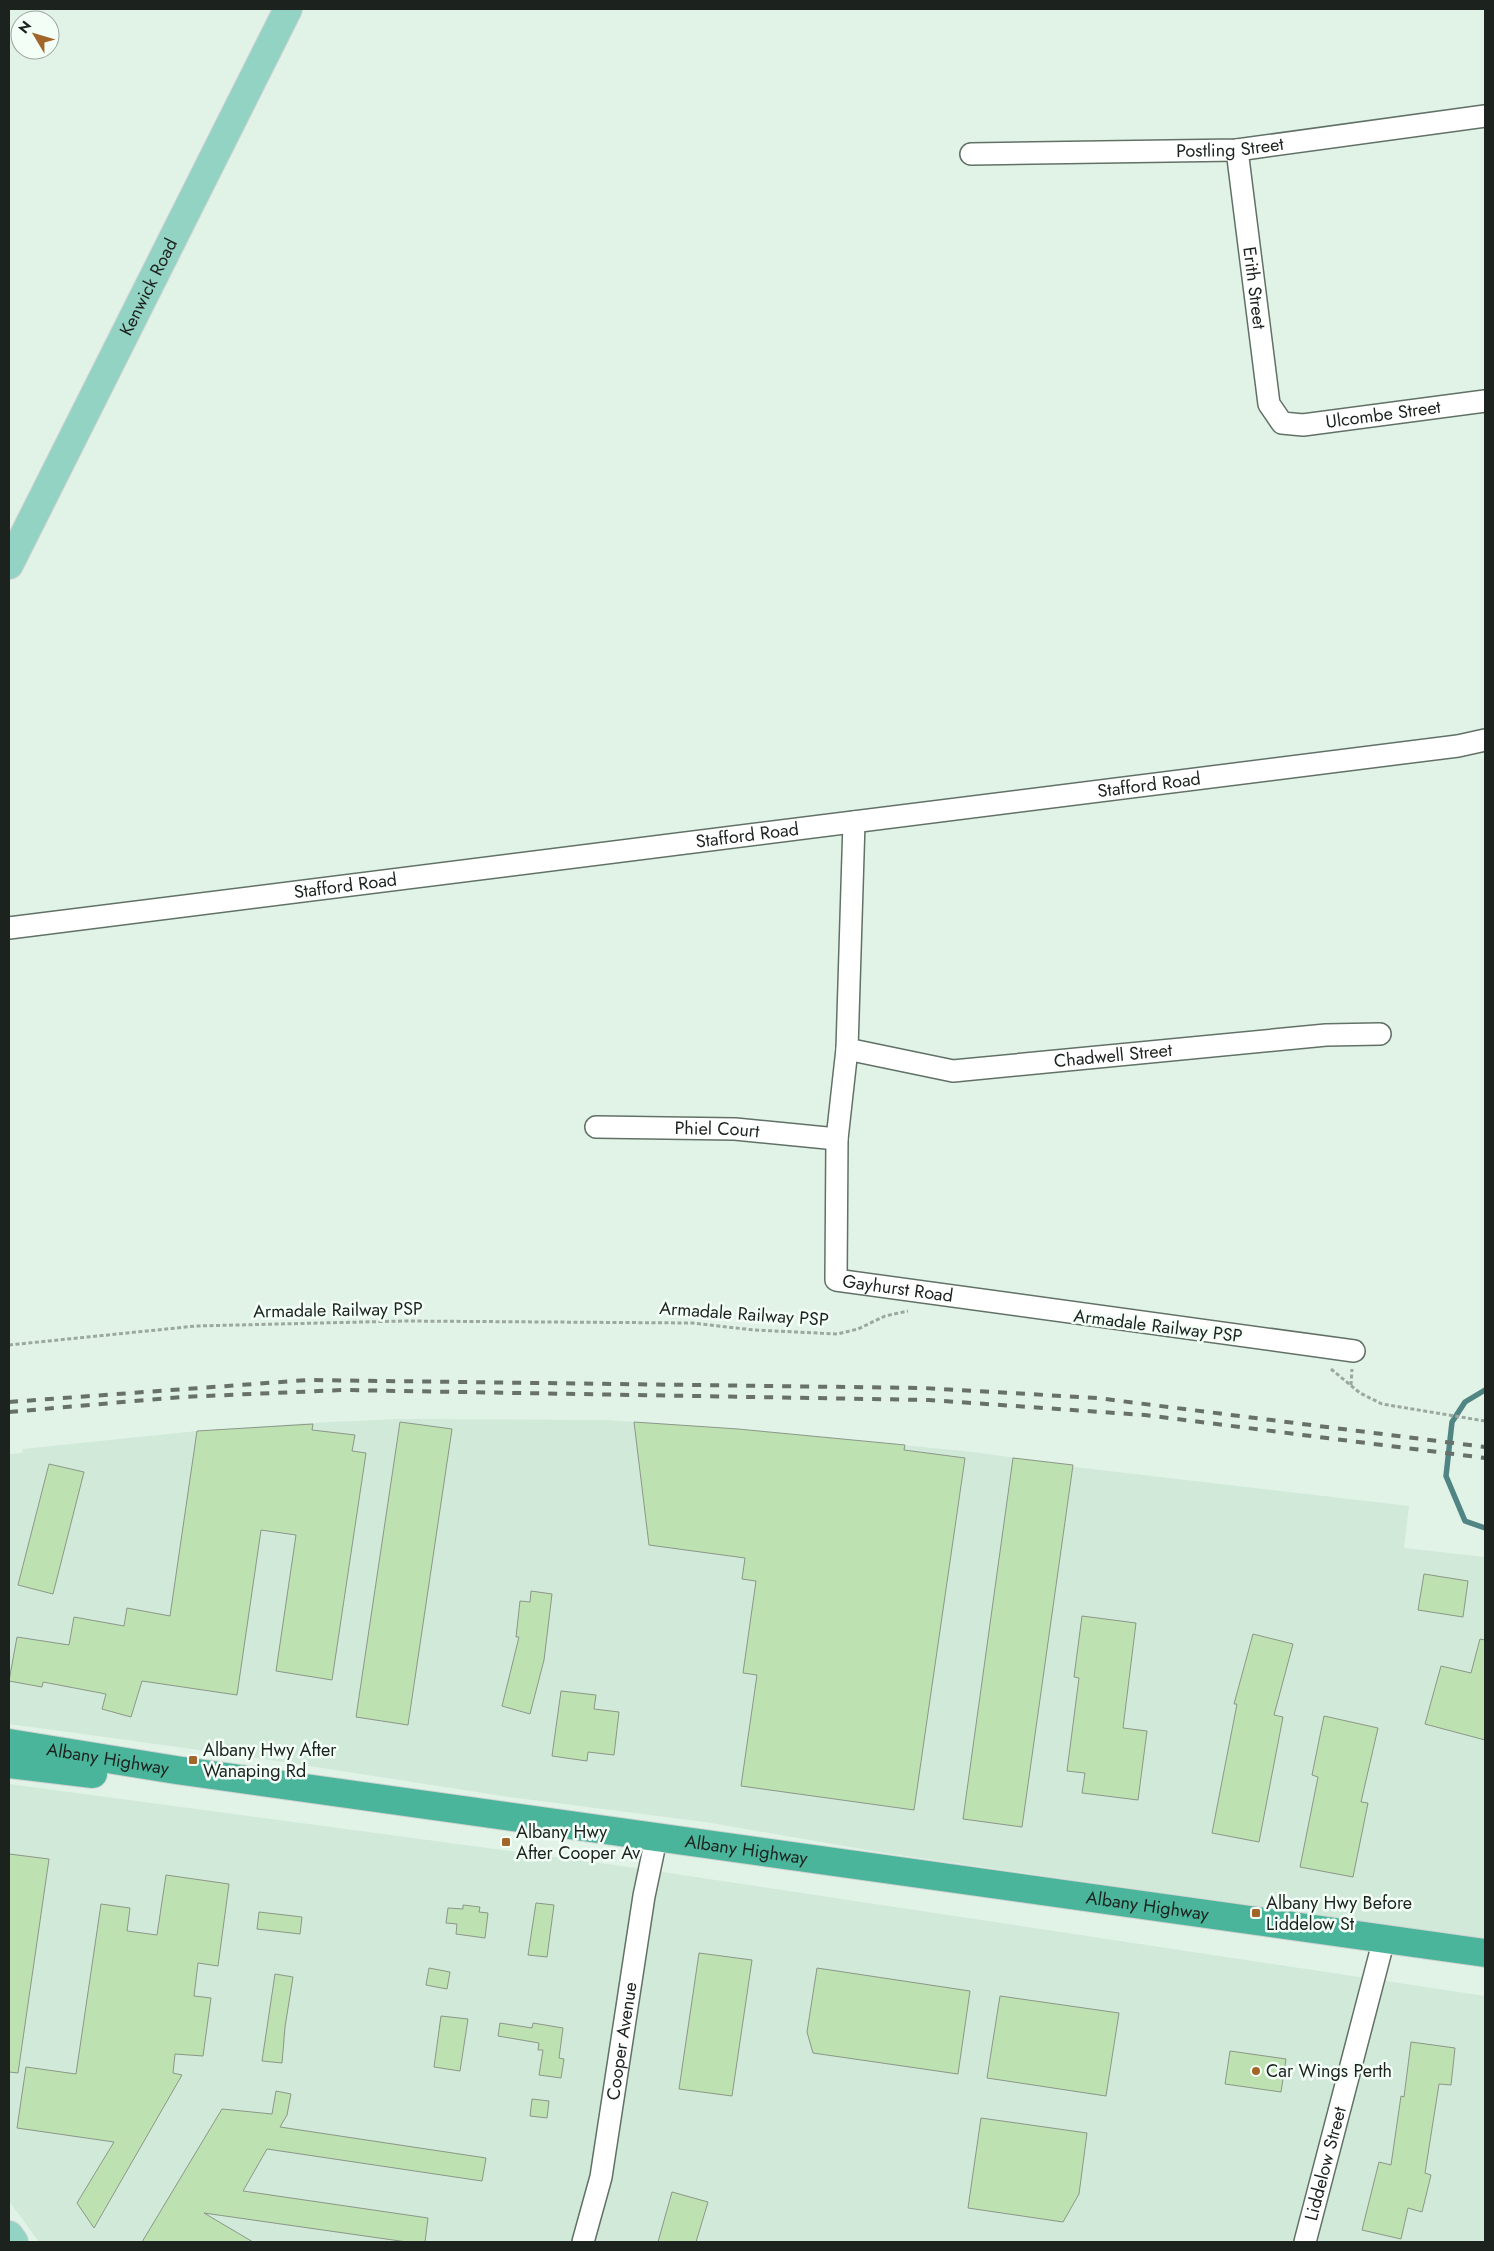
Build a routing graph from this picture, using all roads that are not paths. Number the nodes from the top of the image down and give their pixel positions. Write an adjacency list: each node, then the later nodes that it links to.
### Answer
1 (269, 9): 8 (main road, Kenwick Road)
2 (288, 9): 9 (main road, Kenwick Road)
3 (1485, 116): 4 (street, Postling Street)
4 (1237, 150): 5 (street, Postling Street); 7 (street, Erith Street)
5 (971, 154)
6 (1485, 402): 7 (street, Ulcombe Street)
7 (1282, 423)
8 (9, 528)
9 (9, 565)
10 (1485, 740): 11 (street, Stafford Road)
11 (854, 822): 12 (street, Stafford Road); 14 (street, Gayhurst Road)
12 (9, 928)
13 (1380, 1034): 14 (street, Chadwell Street)
14 (847, 1049): 16 (street, Gayhurst Road)
15 (596, 1127): 16 (street, Phiel Court)
16 (837, 1139): 17 (street, Gayhurst Road)
17 (1354, 1351)
18 (9, 1742): 20 (highway, Albany Highway)
19 (9, 1764): 20 (highway, Albany Highway)
20 (654, 1847): 21 (highway, Albany Highway); 26 (street, Cooper Avenue)
21 (1382, 1948): 22 (highway, Albany Highway); 23 (highway, Albany Highway); 27 (street, Liddelow Street)
22 (1485, 1953)
23 (1485, 1972)
24 (9, 2235): 25 (main road)
25 (14, 2242)
26 (583, 2242)
27 (1305, 2242)

